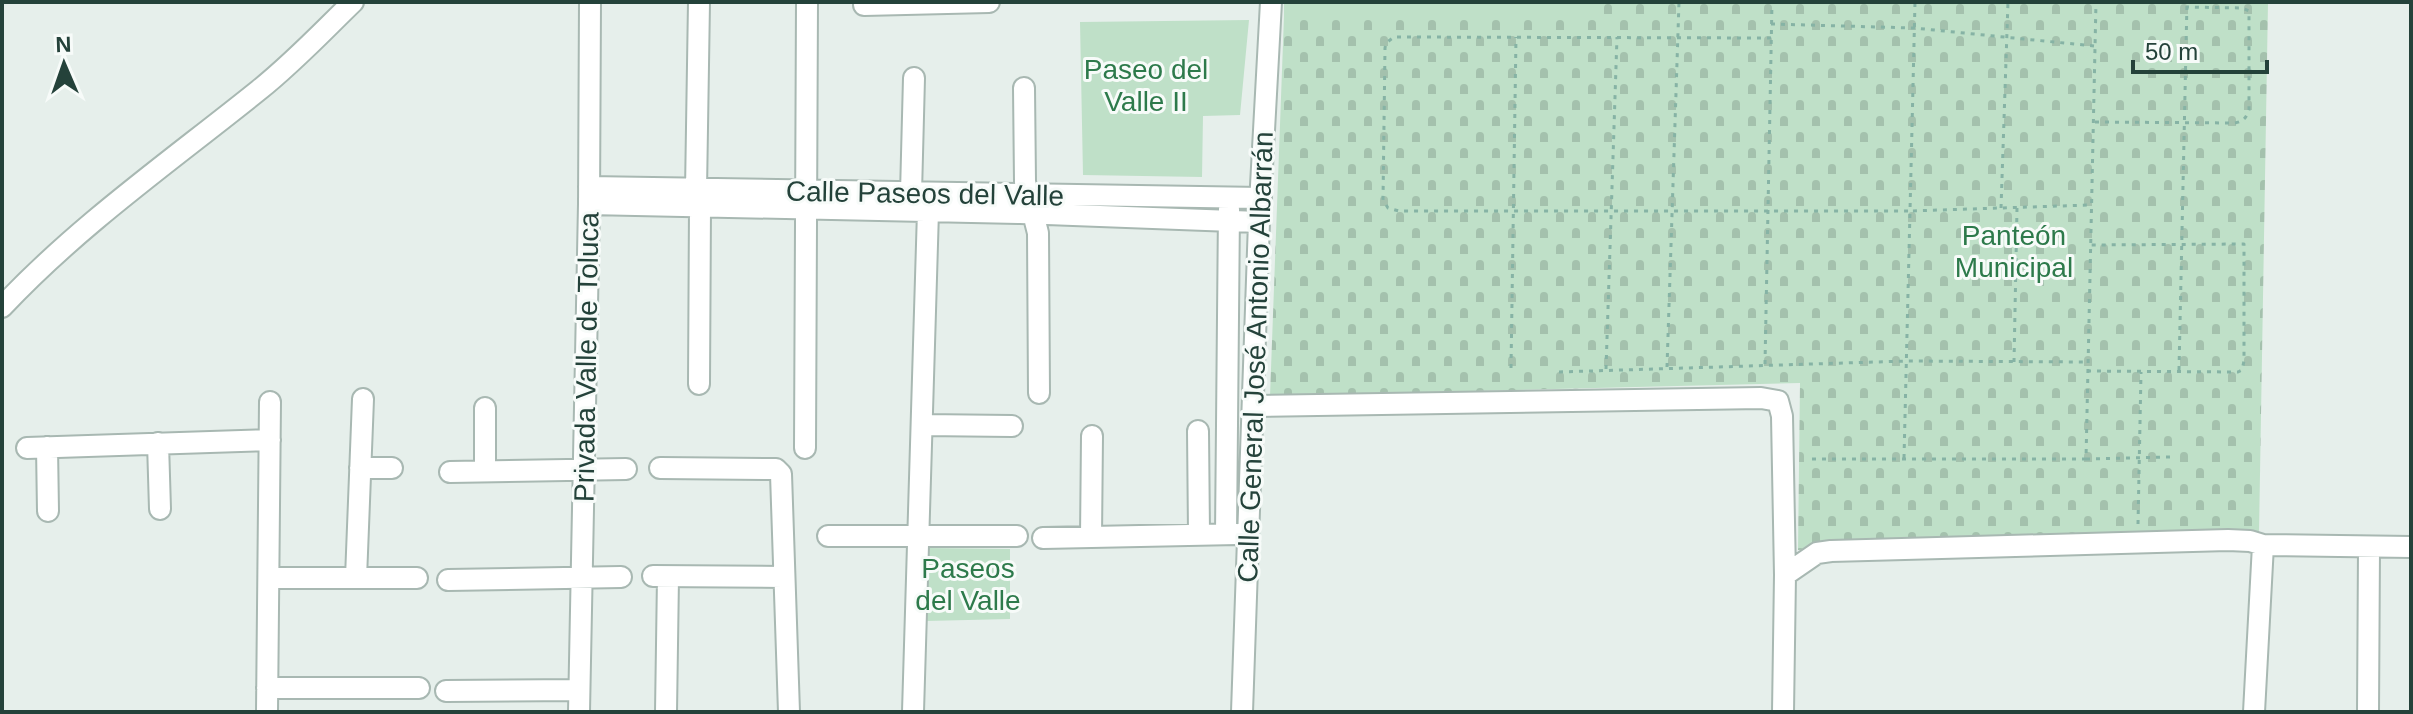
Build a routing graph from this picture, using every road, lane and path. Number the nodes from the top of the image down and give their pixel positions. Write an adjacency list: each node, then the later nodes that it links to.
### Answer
1 (353, 2): 47 (street)
2 (590, 2): 28 (street, Privada Valle de Toluca)
3 (699, 2): 30 (street)
4 (807, 2): 32 (street)
5 (989, 2): 13 (street)
6 (1271, 2): 31 (street, Calle General José Antonio Albarrán)
7 (1679, 2): 19 (path)
8 (1772, 2): 14 (path)
9 (1915, 2): 15 (path)
10 (2008, 2): 18 (path)
11 (2096, 2): 21 (path)
12 (2187, 4): 25 (path); 25 (path)
13 (864, 5)
14 (1771, 24): 15 (path); 20 (path)
15 (1914, 28): 18 (path); 38 (path)
16 (1516, 37): 17 (path); 37 (path); 37 (path)
17 (1617, 37): 19 (path); 39 (path)
18 (2007, 37): 21 (path); 34 (path)
19 (1678, 38): 20 (path); 40 (path)
20 (1771, 38): 41 (path)
21 (2096, 47): 24 (path)
22 (914, 78): 26 (street)
23 (1024, 88): 27 (street)
24 (2095, 122): 25 (path); 33 (path)
25 (2184, 123): 45 (path)
26 (911, 193): 27 (street, Calle Paseos del Valle); 32 (street, Calle Paseos del Valle)
27 (1028, 194): 29 (street, Calle Paseos del Valle); 42 (street)
28 (589, 196): 30 (street, Calle Paseos del Valle); 80 (street, Privada Valle de Toluca)
29 (1229, 197): 31 (street, Calle Paseos del Valle); 43 (street)
30 (698, 198): 32 (street, Calle Paseos del Valle); 59 (street)
31 (1261, 198): 44 (street, Calle General José Antonio Albarrán)
32 (806, 201): 36 (street, Calle Paseos del Valle); 71 (street)
33 (2090, 205): 35 (path); 46 (path)
34 (2001, 208): 35 (path); 38 (path)
35 (2017, 208): 49 (path)
36 (928, 211): 42 (street, Calle Paseos del Valle); 65 (street)
37 (1515, 211): 39 (path); 53 (path)
38 (1910, 211): 41 (path); 48 (path)
39 (1609, 212): 40 (path); 54 (path)
40 (1672, 212): 41 (path); 52 (path)
41 (1767, 213): 51 (path)
42 (1035, 214): 43 (street, Calle Paseos del Valle); 60 (street)
43 (1229, 220): 44 (street, Calle Paseos del Valle); 88 (street)
44 (1259, 222): 63 (street, Calle General José Antonio Albarrán)
45 (2181, 244): 46 (path); 56 (path); 56 (path)
46 (2090, 245): 50 (path)
47 (2, 307)
48 (1907, 361): 49 (path); 51 (path); 74 (path)
49 (2014, 362): 50 (path)
50 (2088, 362): 55 (path)
51 (1765, 364): 52 (path)
52 (1667, 367): 54 (path)
53 (1511, 368)
54 (1606, 369): 57 (path)
55 (2087, 371): 58 (path); 76 (path)
56 (2179, 371): 58 (path)
57 (1559, 372)
58 (2141, 372): 72 (path)
59 (699, 384)
60 (1039, 393)
61 (363, 399): 77 (street)
62 (270, 402): 69 (street)
63 (1255, 406): 89 (street, Calle General José Antonio Albarrán); 98 (street)
64 (485, 408): 82 (street)
65 (923, 425): 66 (street); 91 (street)
66 (1012, 426)
67 (1198, 431): 87 (street)
68 (1092, 436): 93 (street)
69 (270, 440): 70 (street); 101 (street)
70 (158, 443): 84 (street); 85 (street)
71 (805, 448)
72 (2139, 457): 73 (path); 76 (path); 86 (path)
73 (2170, 457)
74 (1904, 458): 75 (path); 76 (path)
75 (1812, 459)
76 (2086, 459)
77 (360, 468): 78 (street); 102 (street)
78 (392, 468)
79 (660, 468): 100 (street)
80 (584, 469): 81 (street); 82 (street); 104 (street, Privada Valle de Toluca)
81 (626, 469)
82 (485, 471): 83 (street)
83 (450, 472)
84 (160, 509)
85 (48, 511)
86 (2138, 524)
87 (1199, 533): 88 (street); 93 (street)
88 (1226, 534): 89 (street)
89 (1249, 535): 115 (street, Calle General José Antonio Albarrán)
90 (828, 536): 91 (street)
91 (919, 536): 92 (street); 114 (street)
92 (1017, 536)
93 (1091, 537): 94 (street)
94 (1043, 538)
95 (2263, 545): 97 (street); 98 (street); 117 (street)
96 (2411, 547): 97 (street)
97 (2369, 548): 118 (street)
98 (1785, 575): 116 (street)
99 (621, 577): 104 (street)
100 (783, 577): 112 (street); 113 (street)
101 (269, 578): 102 (street); 106 (street)
102 (356, 578): 103 (street)
103 (417, 578)
104 (580, 579): 105 (street); 108 (street, Privada Valle de Toluca)
105 (448, 580)
106 (267, 688): 107 (street); 110 (street)
107 (419, 688)
108 (579, 690): 109 (street); 111 (street, Privada Valle de Toluca)
109 (446, 691)
110 (267, 712)
111 (579, 712)
112 (666, 712)
113 (789, 712)
114 (913, 712)
115 (1242, 712)
116 (1783, 712)
117 (2254, 712)
118 (2368, 712)

